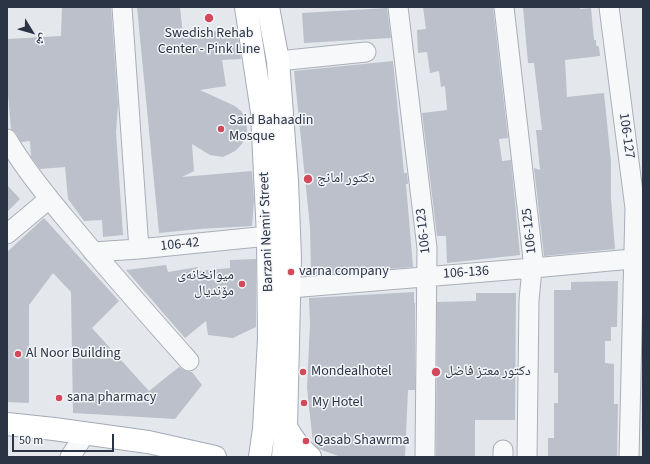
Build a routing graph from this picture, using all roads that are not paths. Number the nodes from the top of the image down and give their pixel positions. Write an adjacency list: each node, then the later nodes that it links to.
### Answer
1 (122, 7): 13 (street)
2 (246, 7): 12 (main road, Barzani Nemir Street)
3 (268, 7): 8 (main road, Barzani Nemir Street)
4 (398, 7): 17 (street, 106-123)
5 (504, 7): 16 (street, 106-125)
6 (609, 7): 15 (street, 106-127)
7 (366, 52): 8 (street)
8 (278, 61): 18 (main road, Barzani Nemir Street)
9 (7, 139): 10 (street)
10 (49, 199): 11 (street); 14 (street)
11 (7, 234)
12 (268, 236): 13 (street, 106-42); 27 (main road, Barzani Nemir Street)
13 (139, 249): 14 (street, 106-42)
14 (92, 252): 19 (street)
15 (639, 258): 16 (street, 106-136); 32 (street, 106-127)
16 (533, 268): 17 (street, 106-136); 31 (street, 106-125)
17 (427, 276): 18 (street, 106-136); 30 (street, 106-123)
18 (290, 288): 21 (main road, Barzani Nemir Street)
19 (189, 361)
20 (7, 424): 22 (main road)
21 (286, 427): 28 (main road, Barzani Nemir Street); 29 (main road)
22 (85, 434): 23 (main road); 24 (street)
23 (148, 442): 25 (main road); 26 (main road)
24 (70, 457)
25 (174, 457)
26 (215, 457)
27 (260, 457)
28 (283, 457)
29 (310, 457)
30 (425, 457)
31 (527, 457)
32 (629, 457)

